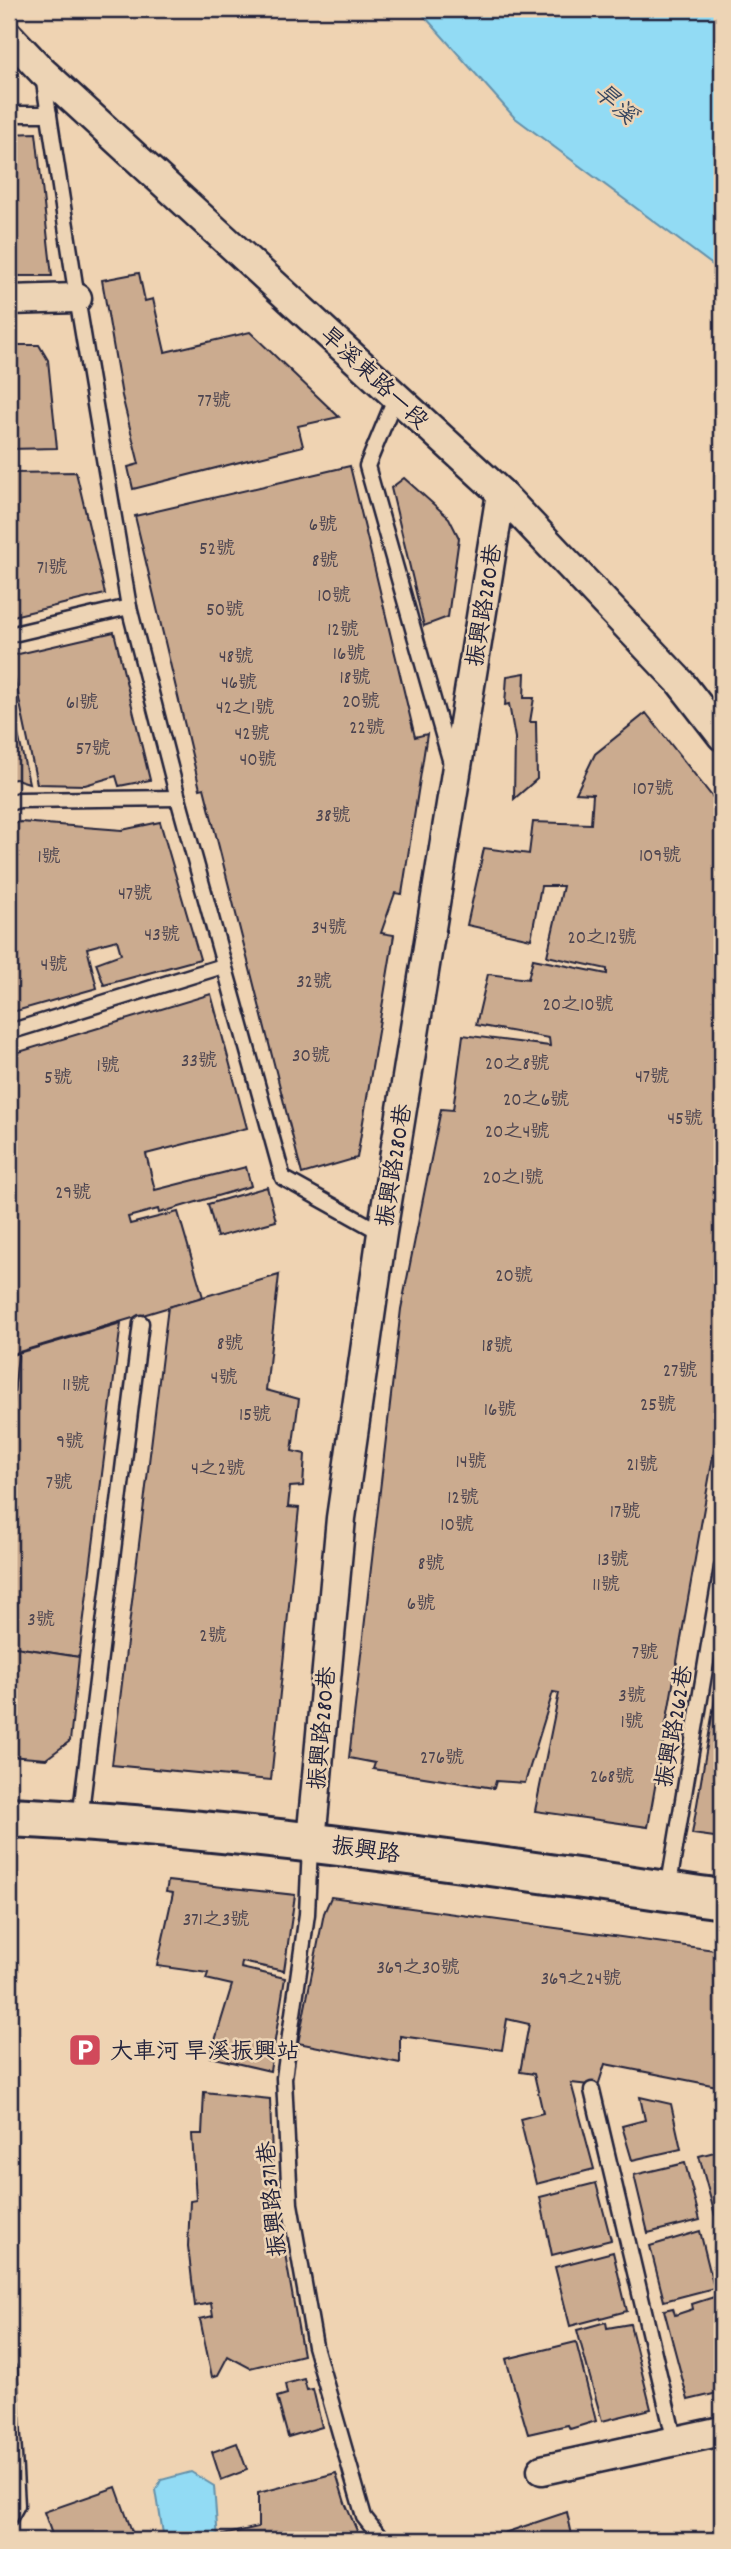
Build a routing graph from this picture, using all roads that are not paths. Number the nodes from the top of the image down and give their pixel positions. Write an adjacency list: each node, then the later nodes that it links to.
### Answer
1 (9, 36): 2 (street, 旱溪東路一段)
2 (42, 71): 4 (lane); 7 (street, 旱溪東路一段)
3 (9, 114): 4 (lane)
4 (49, 114): 5 (lane)
5 (77, 298): 6 (street); 9 (lane)
6 (9, 300)
7 (396, 396): 8 (street, 旱溪東路一段); 12 (lane)
8 (500, 493): 11 (street, 旱溪東路一段); 12 (street, 振興路280巷)
9 (130, 607): 10 (lane); 13 (lane)
10 (9, 635)
11 (722, 736)
12 (455, 778): 17 (street, 振興路280巷)
13 (178, 798): 14 (lane); 15 (lane)
14 (9, 803)
15 (223, 966): 16 (lane); 17 (lane)
16 (9, 1032)
17 (382, 1233): 22 (street, 振興路280巷)
18 (141, 1323): 21 (lane)
19 (722, 1567): 23 (lane, 振興路262巷)
20 (9, 1816): 21 (main road, 振興路)
21 (80, 1820): 22 (main road, 振興路)
22 (311, 1841): 23 (main road, 振興路); 31 (lane, 振興路371巷)
23 (668, 1891): 24 (main road, 振興路)
24 (722, 1899)
25 (592, 2090): 28 (lane)
26 (9, 2370): 30 (lane)
27 (722, 2431): 28 (street)
28 (675, 2442): 29 (street)
29 (542, 2470)
30 (9, 2519)
31 (382, 2540)

